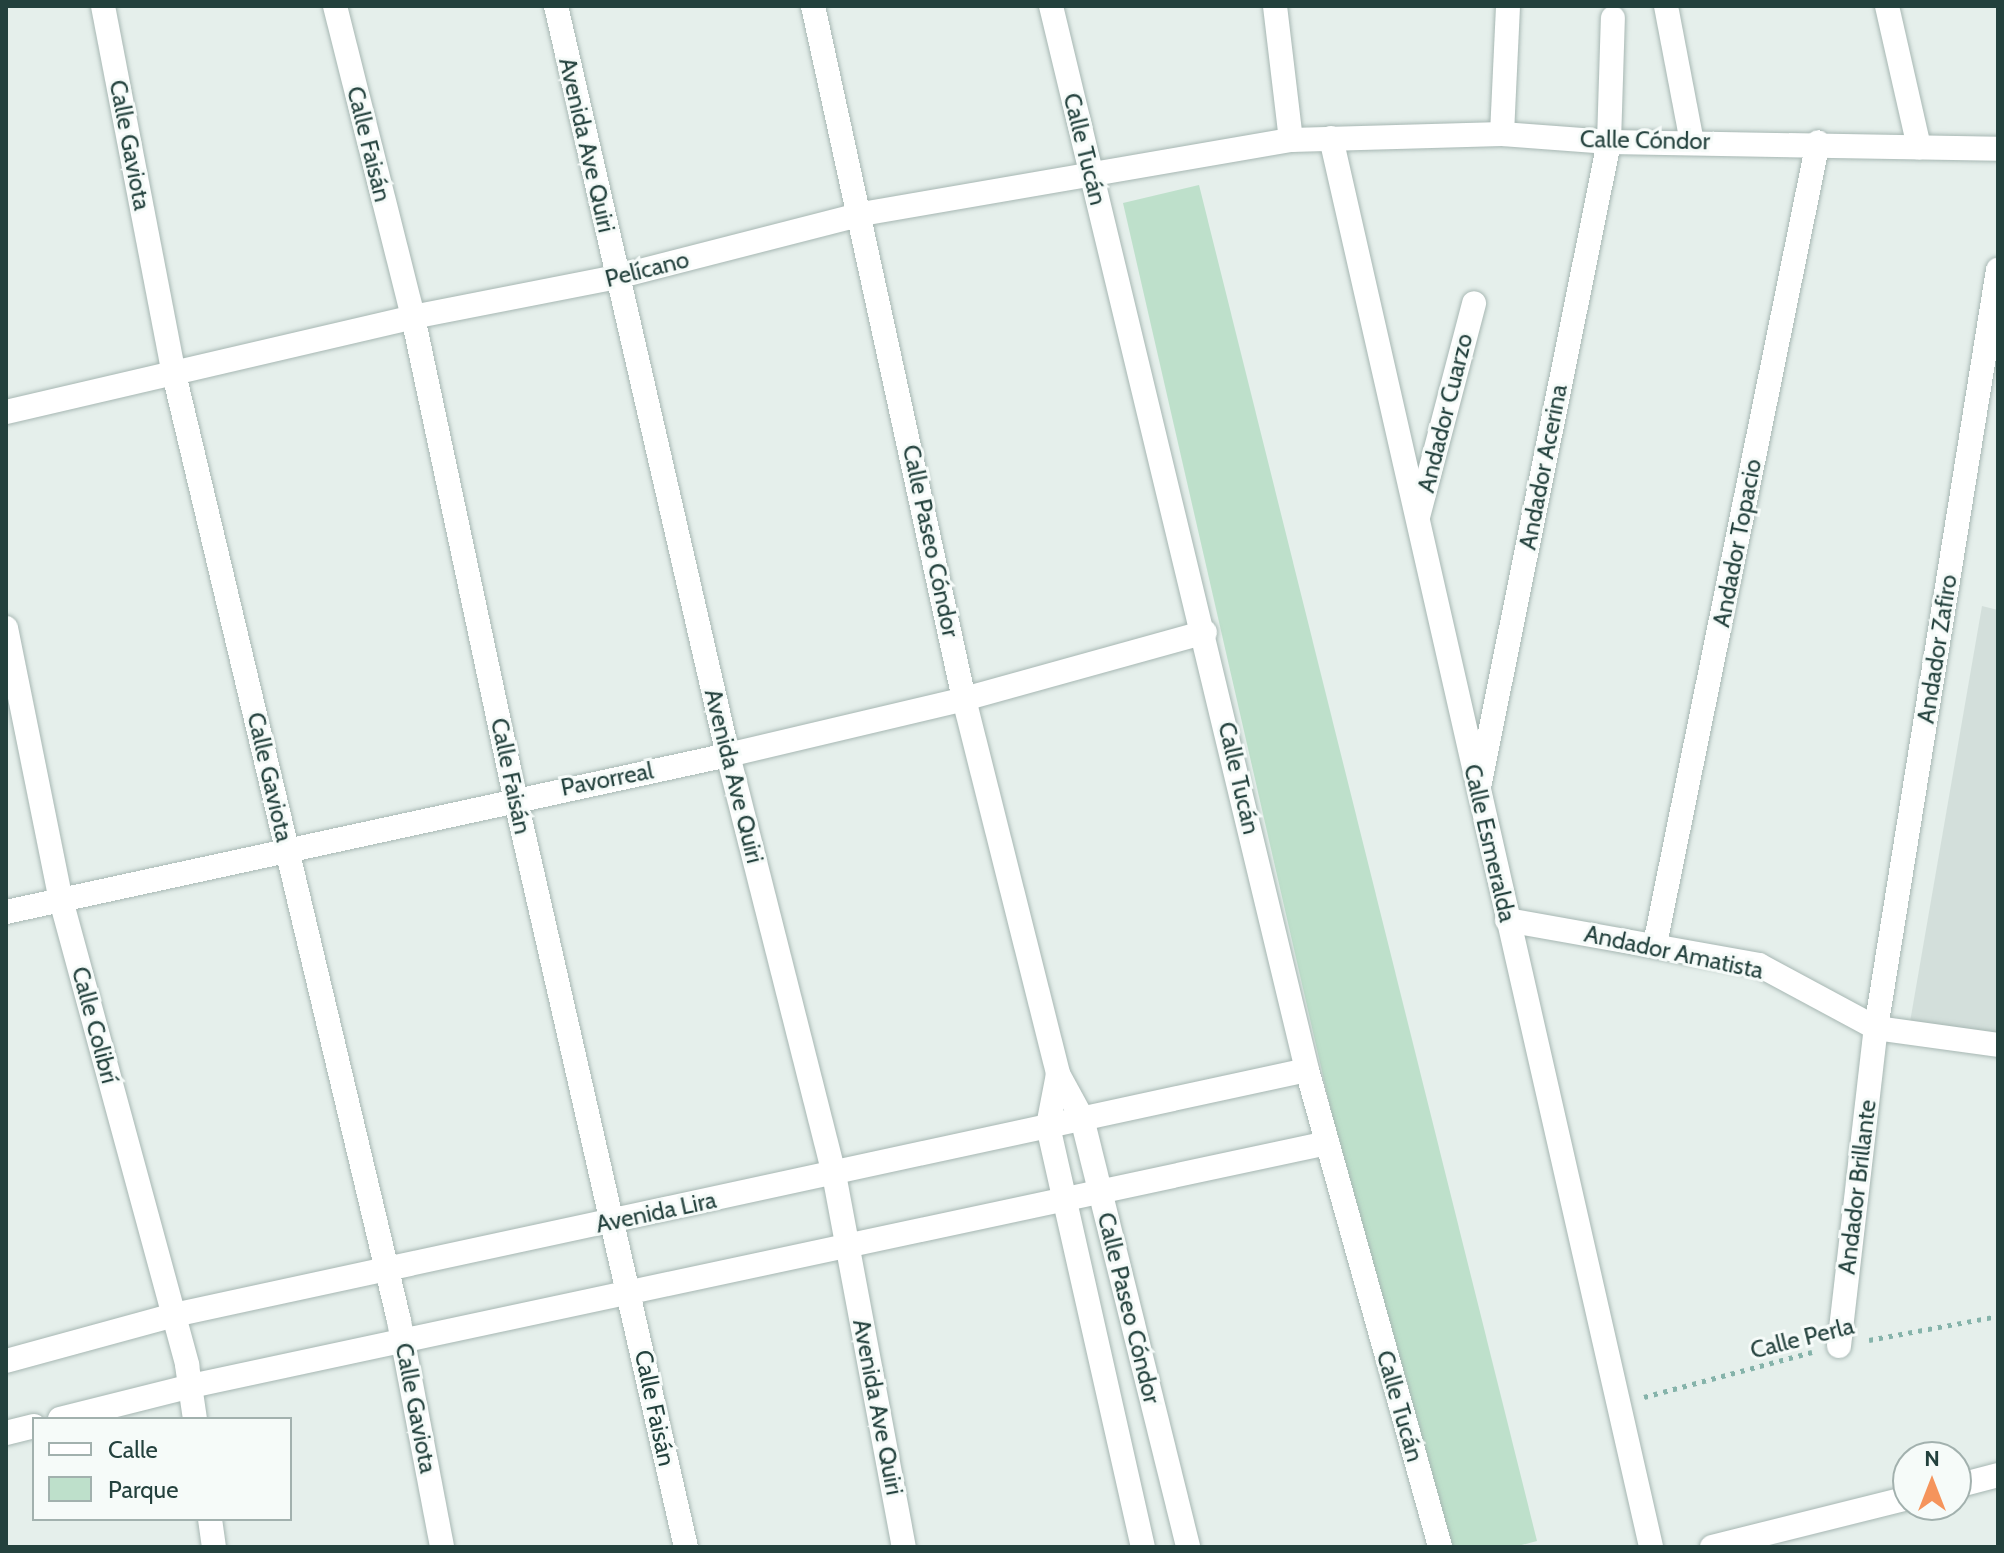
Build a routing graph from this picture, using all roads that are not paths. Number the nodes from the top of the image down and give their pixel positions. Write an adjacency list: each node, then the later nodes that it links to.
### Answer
1 (103, 6): 25 (street, Calle Gaviota)
2 (335, 6): 24 (street, Calle Faisán)
3 (556, 6): 22 (street, Avenida Ave Quiri)
4 (813, 6): 20 (street, Calle Paseo Cóndor)
5 (1051, 6): 19 (street, Calle Tucán)
6 (1275, 6): 13 (street)
7 (1508, 6): 11 (street)
8 (1666, 6): 15 (street)
9 (1887, 6): 17 (street)
10 (1613, 18): 14 (street, Andador Acerina)
11 (1502, 134): 12 (street, Calle Cóndor); 14 (street, Calle Cóndor)
12 (1331, 138): 13 (street, Calle Cóndor); 27 (street, Calle Esmeralda)
13 (1291, 140): 19 (street, Pelícano)
14 (1609, 142): 15 (street, Calle Cóndor); 32 (street, Andador Acerina)
15 (1692, 142): 16 (street, Calle Cóndor)
16 (1818, 142): 17 (street, Calle Cóndor); 38 (street, Andador Topacio)
17 (1919, 147): 18 (street, Calle Cóndor)
18 (1998, 149)
19 (1091, 172): 20 (street, Pelícano); 29 (street, Calle Tucán)
20 (862, 214): 22 (street, Pelícano); 30 (street, Calle Paseo Cóndor)
21 (1998, 270): 39 (street, Andador Zafiro)
22 (617, 277): 24 (street, Pelícano); 31 (street, Avenida Ave Quiri)
23 (1474, 303): 27 (street, Andador Cuarzo)
24 (413, 317): 25 (street, Pelícano); 33 (street, Calle Faisán)
25 (174, 374): 26 (street, Pelícano); 34 (street, Calle Gaviota)
26 (6, 412)
27 (1417, 522): 32 (street, Calle Esmeralda)
28 (6, 628): 35 (street, Calle Colibrí)
29 (1205, 632): 30 (street, Pavorreal); 41 (street, Calle Tucán)
30 (964, 699): 31 (street, Pavorreal); 42 (street, Calle Paseo Cóndor)
31 (728, 755): 33 (street, Pavorreal); 46 (street, Avenida Ave Quiri)
32 (1478, 793): 37 (street, Calle Esmeralda)
33 (515, 797): 34 (street, Pavorreal); 49 (street, Calle Faisán)
34 (288, 854): 35 (street, Pavorreal); 51 (street, Calle Gaviota)
35 (61, 900): 36 (street, Pavorreal); 53 (street, Calle Colibrí)
36 (6, 912)
37 (1507, 920): 38 (street, Andador Amatista); 73 (street, Calle Esmeralda)
38 (1655, 944): 39 (street, Andador Amatista)
39 (1876, 1028): 40 (street); 55 (street, Andador Brillante)
40 (1998, 1045)
41 (1307, 1070): 43 (street, Avenida Lira); 45 (street, Calle Tucán)
42 (1058, 1074): 43 (street, Calle Paseo Cóndor); 44 (street, Calle Paseo Cóndor)
43 (1082, 1118): 44 (street, Avenida Lira); 47 (street, Calle Paseo Cóndor)
44 (1048, 1126): 46 (street, Avenida Lira); 48 (street, Calle Paseo Cóndor)
45 (1327, 1143): 47 (street); 72 (street, Calle Tucán)
46 (834, 1174): 49 (street, Avenida Lira); 50 (street, Avenida Ave Quiri)
47 (1100, 1191): 48 (street); 71 (street, Calle Paseo Cóndor)
48 (1064, 1199): 50 (street); 70 (street, Calle Paseo Cóndor)
49 (614, 1220): 51 (street, Avenida Lira); 52 (street, Calle Faisán)
50 (847, 1245): 52 (street); 69 (street, Avenida Ave Quiri)
51 (384, 1269): 53 (street, Avenida Lira); 54 (street, Calle Gaviota)
52 (630, 1292): 54 (street); 68 (street, Calle Faisán)
53 (174, 1315): 56 (street, Avenida Lira); 57 (street, Calle Colibrí)
54 (403, 1341): 57 (street); 67 (street, Calle Gaviota)
55 (1839, 1346)
56 (6, 1361)
57 (191, 1386): 58 (street); 59 (street, Calle Colibrí)
58 (68, 1417)
59 (195, 1417)
60 (32, 1426): 61 (street)
61 (6, 1433)
62 (1997, 1480): 63 (street)
63 (1972, 1484)
64 (1892, 1502): 74 (street)
65 (210, 1521): 66 (street)
66 (214, 1547)
67 (442, 1547)
68 (686, 1547)
69 (904, 1547)
70 (1143, 1547)
71 (1188, 1547)
72 (1440, 1547)
73 (1651, 1547)
74 (1712, 1547)

